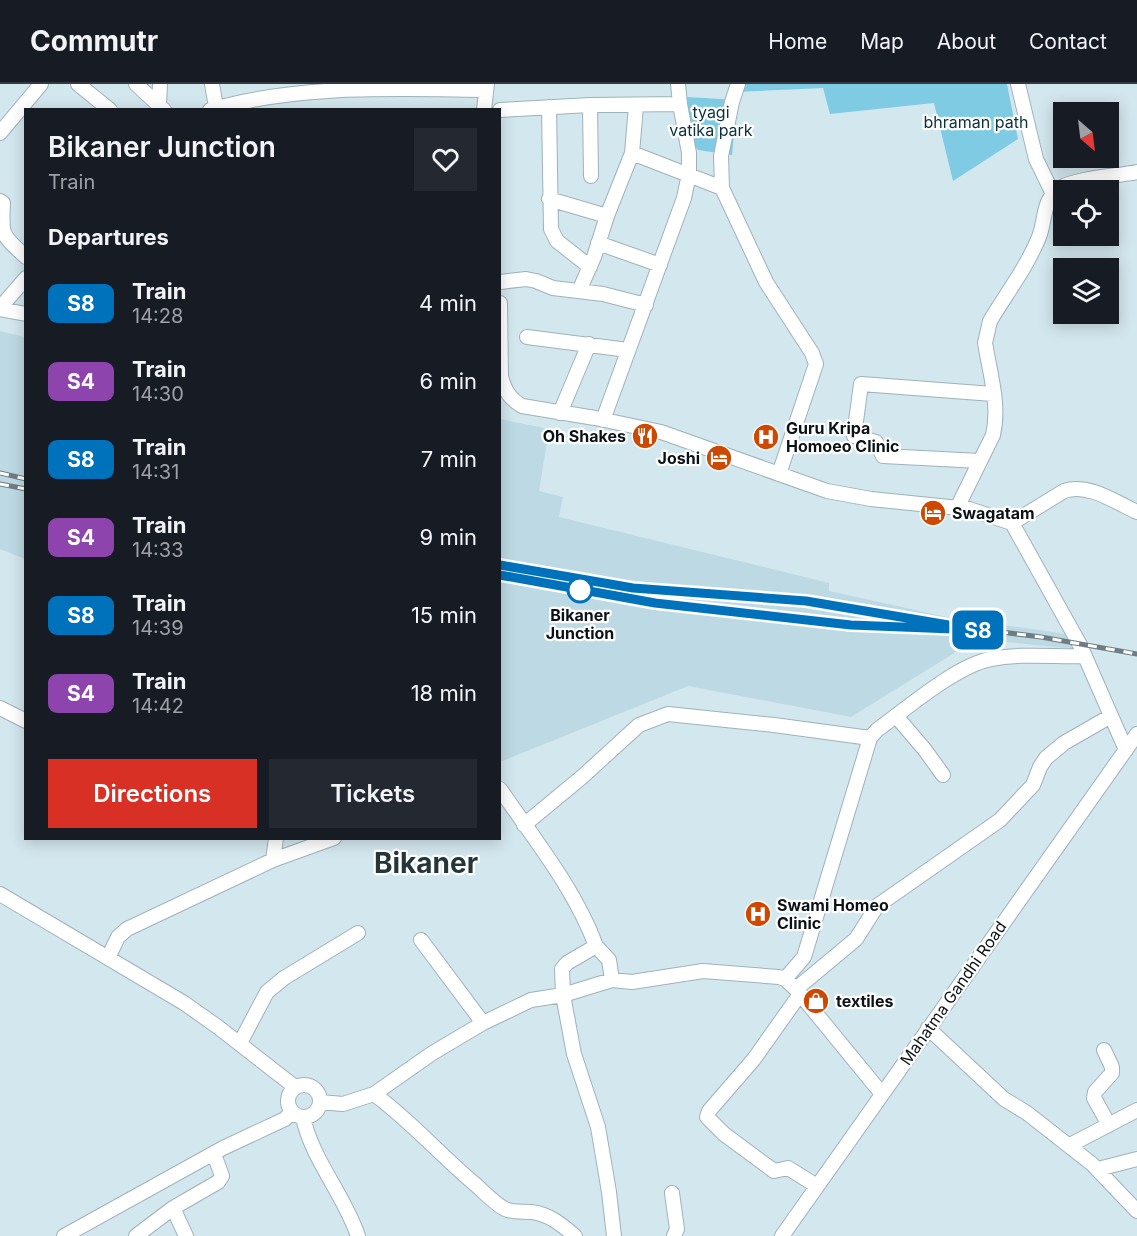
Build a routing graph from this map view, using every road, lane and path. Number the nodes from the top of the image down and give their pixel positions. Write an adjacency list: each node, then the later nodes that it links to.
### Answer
1 (41, 84): 20 (street)
2 (78, 84): 16 (street)
3 (135, 84): 14 (street)
4 (160, 84): 14 (street)
5 (212, 84): 17 (street)
6 (678, 84): 11 (street)
7 (1018, 84): 27 (street)
8 (487, 87): 10 (street); 18 (street)
9 (735, 87): 26 (street)
10 (266, 89): 17 (street)
11 (680, 104): 13 (street); 23 (street)
12 (590, 105): 13 (street); 15 (street); 24 (street)
13 (636, 106): 21 (street)
14 (161, 107)
15 (549, 107): 19 (street); 28 (street)
16 (108, 108)
17 (213, 108)
18 (484, 108)
19 (501, 110)
20 (0, 133)
21 (632, 153): 23 (street); 30 (street)
22 (1137, 172): 25 (street)
23 (689, 174): 26 (street); 33 (street)
24 (591, 176)
25 (1090, 180)
26 (722, 188): 50 (street)
27 (1053, 194): 45 (street)
28 (549, 199): 30 (street); 34 (street)
29 (0, 201): 32 (street)
30 (607, 216): 31 (street)
31 (598, 243): 33 (street); 34 (street)
32 (24, 255)
33 (660, 265): 38 (street)
34 (590, 267): 37 (street)
35 (24, 280): 39 (street)
36 (501, 282): 37 (street)
37 (579, 291): 38 (street)
38 (646, 305): 43 (street)
39 (0, 309): 40 (street)
40 (24, 314)
41 (527, 337): 42 (street)
42 (589, 344): 43 (street); 47 (street)
43 (628, 350): 48 (street)
44 (501, 377): 46 (street)
45 (993, 394): 49 (street); 49 (street)
46 (506, 400): 47 (street)
47 (560, 413): 48 (street)
48 (603, 420): 50 (street)
49 (981, 461): 51 (street)
50 (779, 474): 51 (street)
51 (957, 508): 53 (street)
52 (1137, 512): 53 (street)
53 (1012, 523): 54 (street)
54 (1085, 656): 56 (street); 57 (street)
55 (0, 708): 58 (street)
56 (896, 716): 60 (street); 62 (street)
57 (1111, 716): 61 (street); 75 (street)
58 (24, 720)
59 (1137, 734): 61 (street, Mahatma Gandhi Road)
60 (870, 738): 64 (street); 73 (street)
61 (1126, 750): 78 (street, Mahatma Gandhi Road)
62 (943, 775)
63 (501, 790): 64 (street)
64 (524, 825): 71 (street)
65 (276, 840): 67 (street)
66 (328, 840): 67 (street)
67 (273, 860): 72 (street)
68 (0, 894): 72 (street)
69 (358, 933): 79 (street)
70 (421, 940): 77 (street)
71 (596, 946): 74 (street); 76 (street)
72 (108, 958): 79 (street)
73 (784, 979): 74 (street); 75 (street)
74 (612, 980): 76 (street)
75 (798, 991): 83 (street); 92 (street)
76 (563, 995): 77 (street); 101 (street)
77 (483, 1023): 82 (street)
78 (928, 1028): 83 (street, Mahatma Gandhi Road); 88 (street)
79 (240, 1043): 81 (street)
80 (1104, 1050): 87 (street)
81 (295, 1087): 84 (street); 86 (street)
82 (374, 1094): 84 (street); 100 (street)
83 (882, 1094): 92 (street, Mahatma Gandhi Road)
84 (320, 1102): 86 (street)
85 (1137, 1110): 87 (street)
86 (297, 1115): 89 (street); 99 (street)
87 (1109, 1125): 88 (street)
88 (1070, 1145): 91 (street)
89 (214, 1154): 94 (street); 96 (street)
90 (1137, 1159): 91 (street)
91 (1098, 1169): 95 (street)
92 (817, 1186): 103 (street, Mahatma Gandhi Road)
93 (672, 1193): 102 (street)
94 (173, 1208): 97 (street); 98 (street)
95 (1137, 1211)
96 (64, 1236)
97 (136, 1236)
98 (186, 1236)
99 (358, 1236)
100 (575, 1236)
101 (614, 1236)
102 (674, 1236)
103 (782, 1236)

